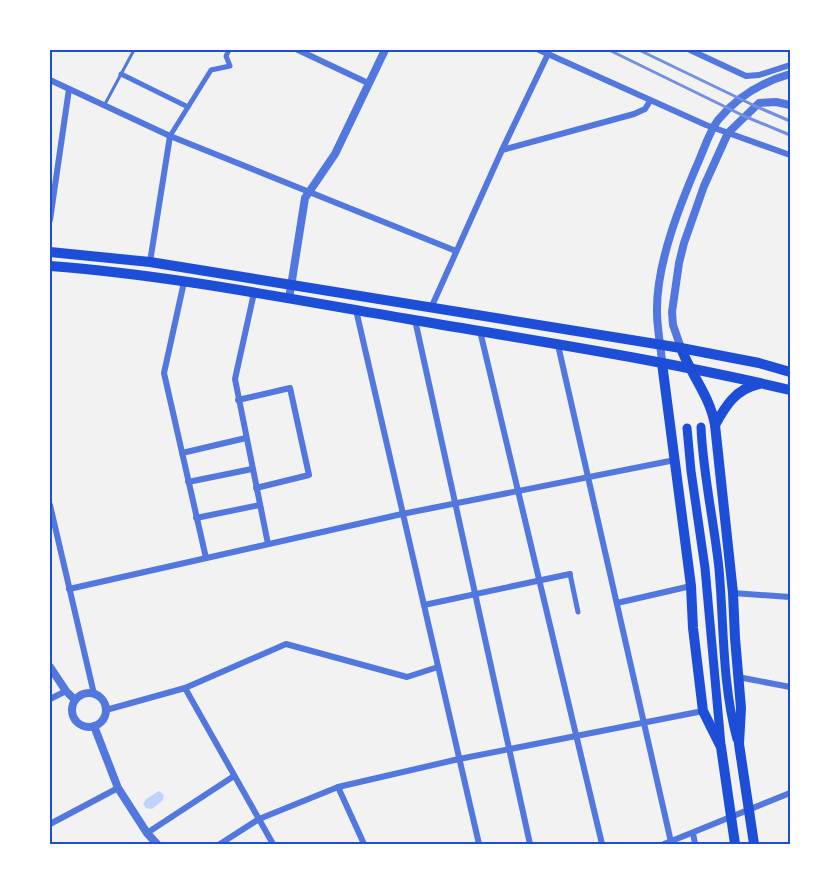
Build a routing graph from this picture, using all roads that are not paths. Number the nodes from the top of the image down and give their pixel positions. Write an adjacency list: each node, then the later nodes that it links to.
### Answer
1 (134, 50): 11 (lane)
2 (230, 50): 19 (street)
3 (298, 50): 14 (street)
4 (385, 50): 14 (street)
5 (539, 50): 8 (street)
6 (690, 50): 9 (street)
7 (709, 50): 9 (street)
8 (548, 54): 16 (street); 23 (street)
9 (705, 57): 10 (street)
10 (790, 65)
11 (121, 74): 18 (lane); 19 (street)
12 (790, 74): 20 (street)
13 (50, 80): 15 (street)
14 (368, 83): 25 (street)
15 (69, 89): 18 (street); 26 (street)
16 (650, 101): 20 (street); 23 (street)
17 (790, 105): 21 (street)
18 (104, 106): 22 (street)
19 (188, 107): 22 (street)
20 (713, 128): 21 (street); 40 (street)
21 (728, 133): 24 (street); 41 (street)
22 (170, 136): 25 (street); 29 (street)
23 (502, 150): 27 (street)
24 (790, 155)
25 (308, 193): 27 (street); 32 (street)
26 (50, 220)
27 (456, 251): 35 (street)
28 (50, 252): 29 (main road)
29 (150, 262): 32 (main road)
30 (50, 266): 31 (main road)
31 (184, 282): 33 (main road); 52 (street)
32 (291, 286): 34 (street); 35 (main road)
33 (254, 293): 34 (main road); 47 (street)
34 (289, 299): 36 (main road)
35 (431, 308): 40 (main road)
36 (356, 310): 37 (main road); 62 (street)
37 (415, 320): 38 (main road); 59 (street)
38 (480, 331): 39 (main road); 58 (street)
39 (558, 345): 42 (main road); 55 (street)
40 (660, 345): 41 (main road); 42 (street)
41 (681, 348): 43 (main road); 44 (main road)
42 (662, 363): 43 (main road); 53 (main road)
43 (688, 367): 45 (main road); 48 (main road)
44 (790, 372)
45 (762, 383): 46 (main road); 48 (main road)
46 (790, 390)
47 (238, 400): 51 (street); 57 (street)
48 (715, 424): 70 (main road)
49 (701, 427): 90 (main road)
50 (687, 428): 91 (main road)
51 (246, 438): 52 (street); 54 (street)
52 (182, 453): 56 (street)
53 (675, 460): 55 (street); 68 (main road)
54 (252, 469): 56 (street); 57 (street)
55 (588, 477): 58 (street); 73 (street)
56 (188, 482): 63 (street)
57 (256, 488): 61 (street)
58 (518, 491): 59 (street); 67 (street)
59 (455, 504): 62 (street); 71 (street)
60 (50, 505): 69 (street)
61 (260, 505): 63 (street); 64 (street)
62 (402, 514): 64 (street); 74 (street)
63 (196, 518): 65 (street)
64 (268, 544): 65 (street)
65 (206, 558): 69 (street)
66 (570, 574): 67 (street); 75 (street)
67 (539, 580): 71 (street); 89 (street)
68 (691, 586): 73 (street); 86 (main road)
69 (69, 589): 82 (street)
70 (734, 593): 72 (street); 78 (main road)
71 (475, 594): 74 (street); 92 (street)
72 (790, 597)
73 (617, 603): 87 (street)
74 (424, 605): 76 (street)
75 (578, 612)
76 (438, 667): 80 (street); 93 (street)
77 (50, 668): 81 (street)
78 (738, 676): 79 (street); 90 (main road)
79 (790, 687)
80 (185, 688): 85 (street); 94 (street)
81 (66, 691): 83 (street); 84 (street)
82 (94, 694): 84 (street); 85 (street)
83 (50, 699)
84 (75, 700): 88 (street)
85 (106, 710): 88 (street)
86 (703, 711): 87 (street); 91 (main road)
87 (644, 723): 89 (street); 104 (street)
88 (94, 726): 96 (street)
89 (576, 737): 92 (street); 111 (street)
90 (739, 744): 98 (main road)
91 (721, 747): 99 (main road)
92 (509, 750): 93 (street); 110 (street)
93 (459, 759): 95 (street); 109 (street)
94 (234, 776): 100 (street); 102 (street)
95 (338, 787): 100 (street); 108 (street)
96 (118, 788): 101 (street); 102 (street)
97 (790, 792): 98 (street)
98 (749, 810): 99 (street); 114 (main road)
99 (731, 817): 103 (street); 113 (main road)
100 (259, 819): 106 (street); 107 (street)
101 (50, 824)
102 (147, 833): 105 (street)
103 (693, 833): 104 (street); 112 (street)
104 (668, 843)
105 (157, 844)
106 (220, 844)
107 (273, 844)
108 (364, 844)
109 (479, 844)
110 (530, 844)
111 (602, 844)
112 (695, 844)
113 (735, 844)
114 (754, 844)

